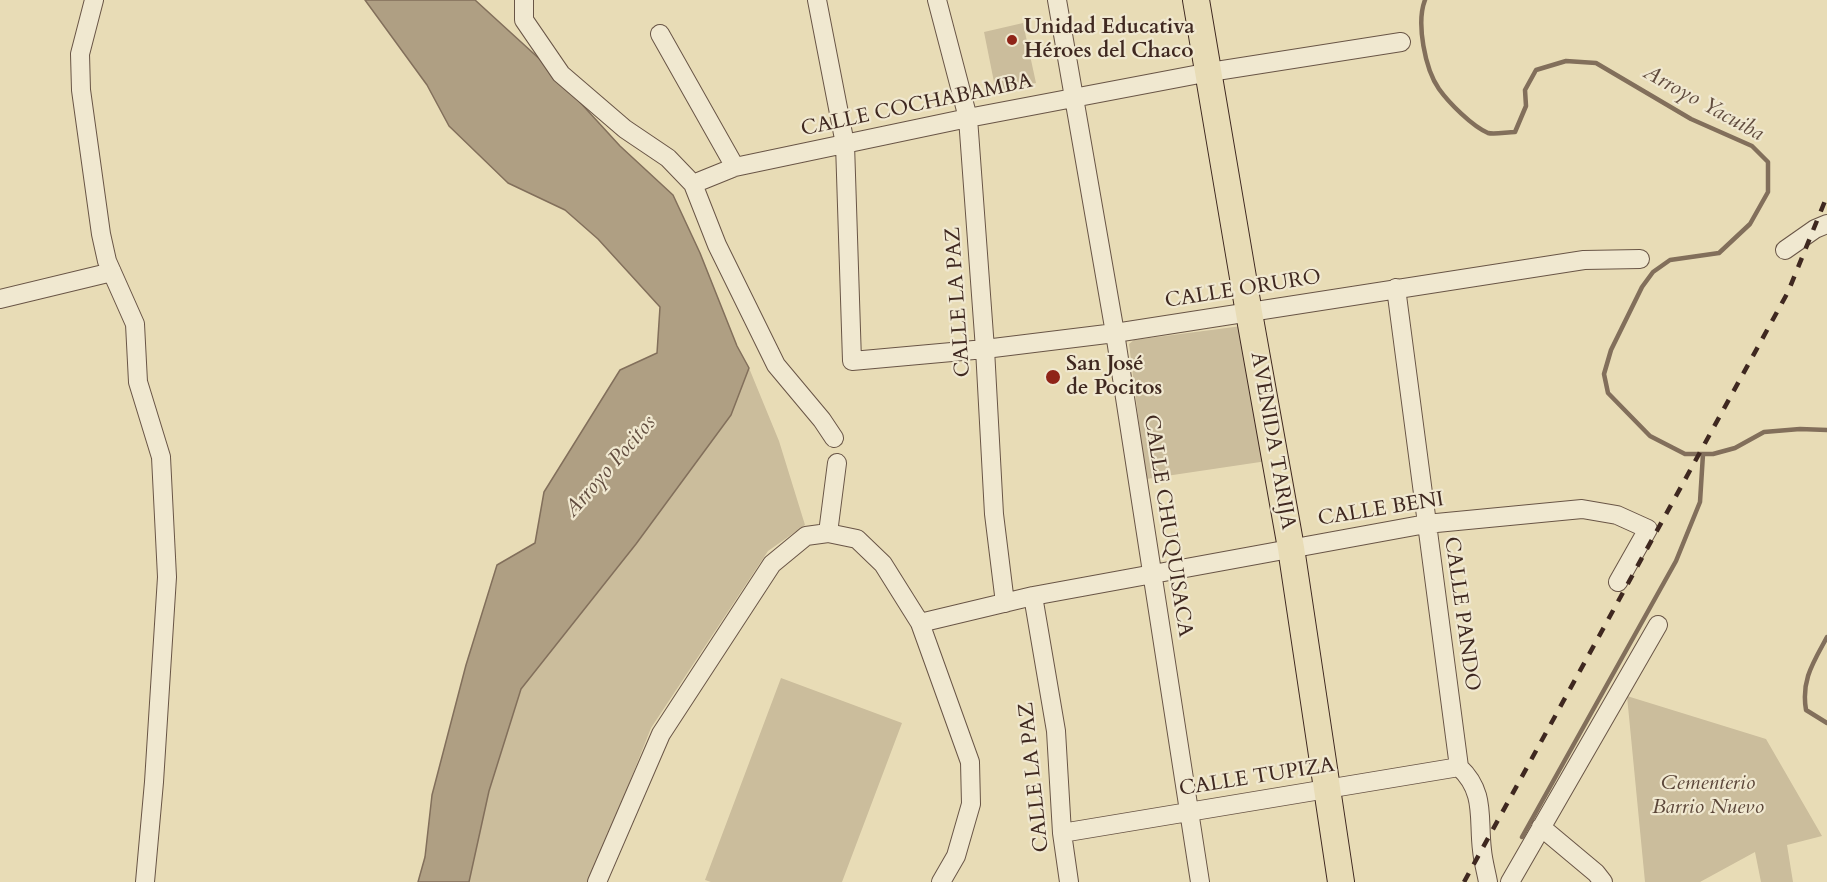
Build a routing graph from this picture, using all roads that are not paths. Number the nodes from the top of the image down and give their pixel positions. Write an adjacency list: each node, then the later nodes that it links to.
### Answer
1 (94, 0): 18 (street)
2 (524, 0): 14 (street)
3 (817, 0): 12 (street)
4 (937, 0): 11 (street, CALLE LA PAZ)
5 (1058, 0): 10 (street, CALLE CHUQUISACA)
6 (1196, 0): 9 (highway, AVENIDA TARIJA)
7 (660, 34): 13 (street)
8 (1401, 42): 9 (street, CALLE COCHABAMBA)
9 (1210, 72): 10 (street, CALLE COCHABAMBA); 21 (highway, AVENIDA TARIJA)
10 (1073, 98): 11 (street, CALLE COCHABAMBA); 22 (street, CALLE CHUQUISACA)
11 (968, 118): 12 (street, CALLE COCHABAMBA); 23 (street, CALLE LA PAZ)
12 (845, 144): 13 (street, CALLE COCHABAMBA); 23 (street, CALLE ORURO)
13 (735, 167): 14 (street, CALLE COCHABAMBA)
14 (693, 184): 24 (street)
15 (1827, 224): 16 (street)
16 (1785, 250)
17 (1640, 259): 19 (street, CALLE ORURO)
18 (112, 272): 20 (street); 40 (street)
19 (1396, 288): 21 (street, CALLE ORURO); 26 (street, CALLE PANDO)
20 (0, 299)
21 (1249, 313): 22 (street, CALLE ORURO); 28 (highway, AVENIDA TARIJA)
22 (1115, 333): 23 (street, CALLE ORURO); 29 (street, CALLE CHUQUISACA)
23 (985, 349): 32 (street, CALLE LA PAZ)
24 (834, 438)
25 (837, 463): 27 (street)
26 (1426, 524): 28 (street, CALLE BENI); 30 (street, CALLE BENI); 35 (street, CALLE PANDO)
27 (828, 533): 33 (street); 41 (street)
28 (1291, 548): 29 (street, CALLE BENI); 36 (highway, AVENIDA TARIJA)
29 (1152, 574): 31 (street, CALLE BENI); 37 (street, CALLE CHUQUISACA)
30 (1618, 582)
31 (1033, 596): 32 (street, CALLE BENI); 39 (street, CALLE LA PAZ)
32 (1005, 603): 33 (street, CALLE BENI)
33 (920, 623): 42 (street)
34 (1658, 625): 38 (street)
35 (1459, 767): 36 (street, CALLE TUPIZA); 46 (street)
36 (1328, 789): 37 (street, CALLE TUPIZA); 45 (highway, AVENIDA TARIJA)
37 (1189, 812): 39 (street, CALLE TUPIZA); 44 (street, CALLE CHUQUISACA)
38 (1541, 827): 47 (street); 48 (street)
39 (1062, 833): 43 (street, CALLE LA PAZ)
40 (145, 882)
41 (597, 882)
42 (941, 882)
43 (1069, 882)
44 (1200, 882)
45 (1341, 882)
46 (1488, 882)
47 (1510, 882)
48 (1604, 882)

